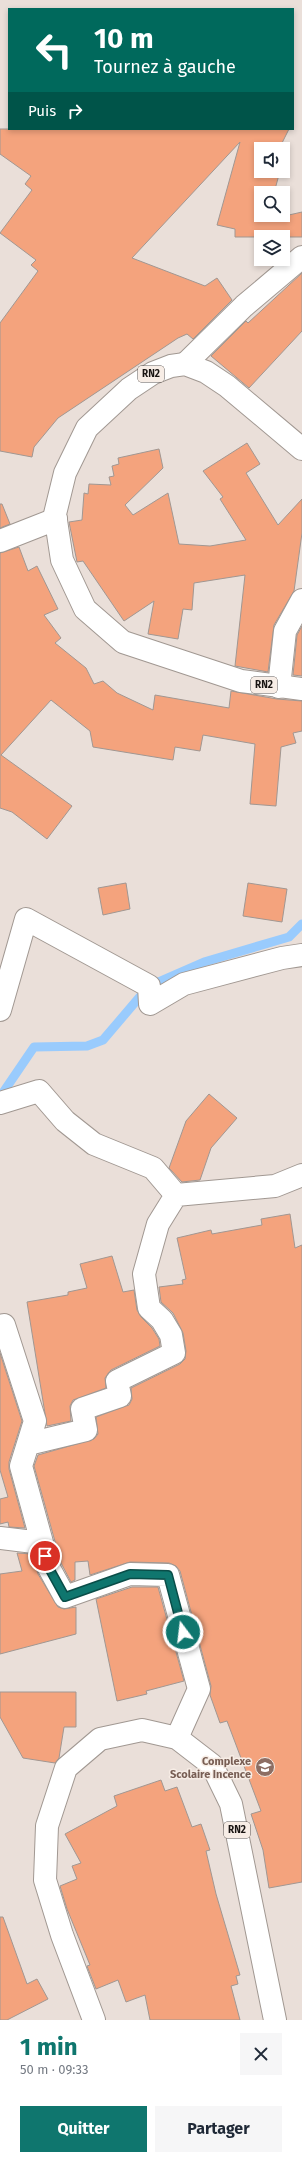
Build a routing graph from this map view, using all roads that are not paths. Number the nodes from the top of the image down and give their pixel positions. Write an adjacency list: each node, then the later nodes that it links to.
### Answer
1 (302, 258): 2 (main road)
2 (185, 364): 3 (main road); 4 (main road, RN2)
3 (302, 449)
4 (56, 519): 5 (main road); 7 (main road, RN2)
5 (0, 541)
6 (302, 600): 7 (main road)
7 (279, 687): 8 (main road, RN2)
8 (302, 689)
9 (302, 955): 10 (main road)
10 (0, 1010)
11 (0, 1103): 13 (main road)
12 (302, 1175): 13 (main road)
13 (176, 1195): 15 (main road)
14 (4, 1325): 15 (main road)
15 (28, 1444): 17 (main road)
16 (0, 1538): 17 (main road)
17 (42, 1543): 18 (main road)
18 (177, 1738): 19 (main road, RN2); 20 (main road, RN2)
19 (94, 2020)
20 (275, 2020)

